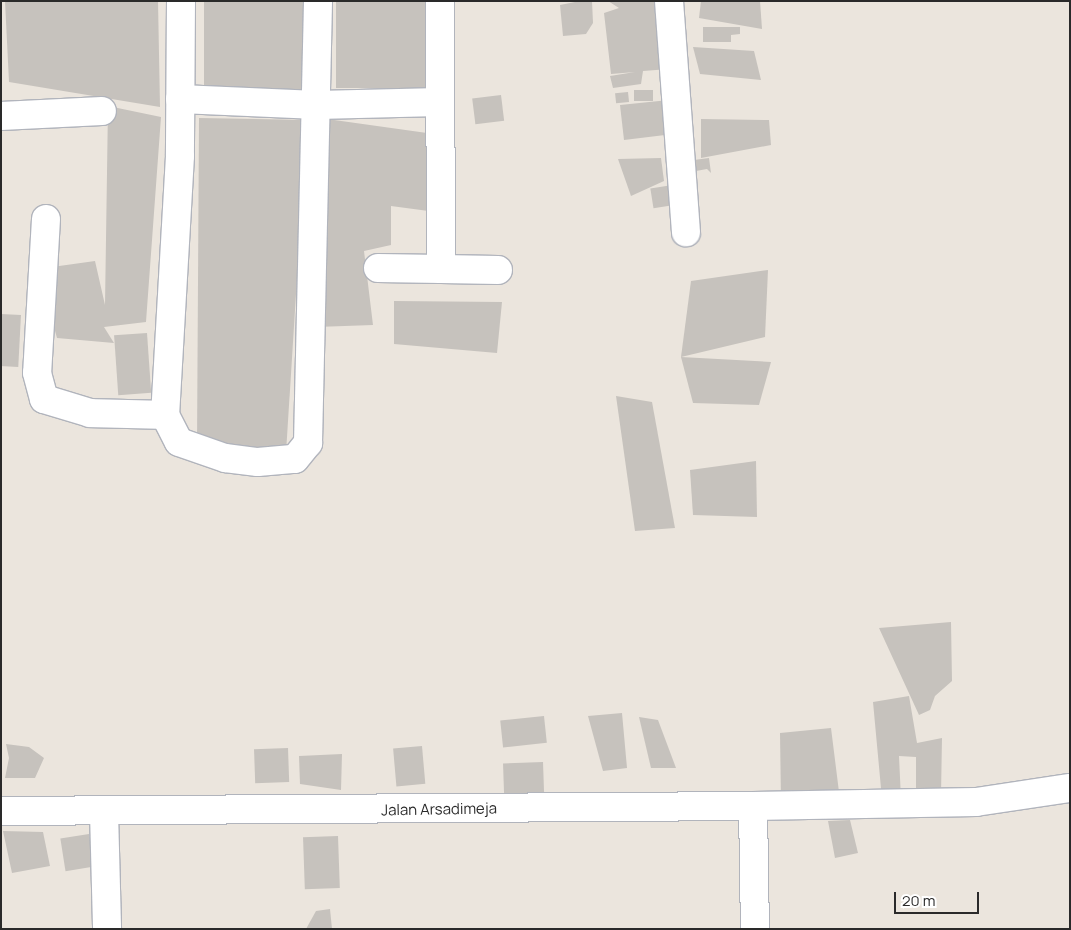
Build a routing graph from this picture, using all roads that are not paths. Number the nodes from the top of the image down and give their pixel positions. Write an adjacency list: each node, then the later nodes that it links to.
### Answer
1 (180, 1): 5 (street)
2 (318, 1): 7 (street)
3 (440, 1): 6 (street)
4 (669, 1): 11 (street)
5 (180, 99): 7 (street); 15 (street)
6 (440, 102): 7 (street); 13 (street)
7 (317, 105): 15 (street)
8 (102, 111): 9 (street)
9 (1, 116)
10 (46, 219): 15 (street)
11 (686, 232)
12 (378, 268): 13 (street)
13 (441, 269): 14 (street)
14 (498, 270)
15 (165, 415)
16 (1070, 788): 17 (street, Jalan Arsadimeja)
17 (754, 806): 19 (street, Jalan Arsadimeja); 21 (street)
18 (1, 811): 19 (street, Jalan Arsadimeja)
19 (104, 812): 20 (street)
20 (107, 929)
21 (755, 929)

